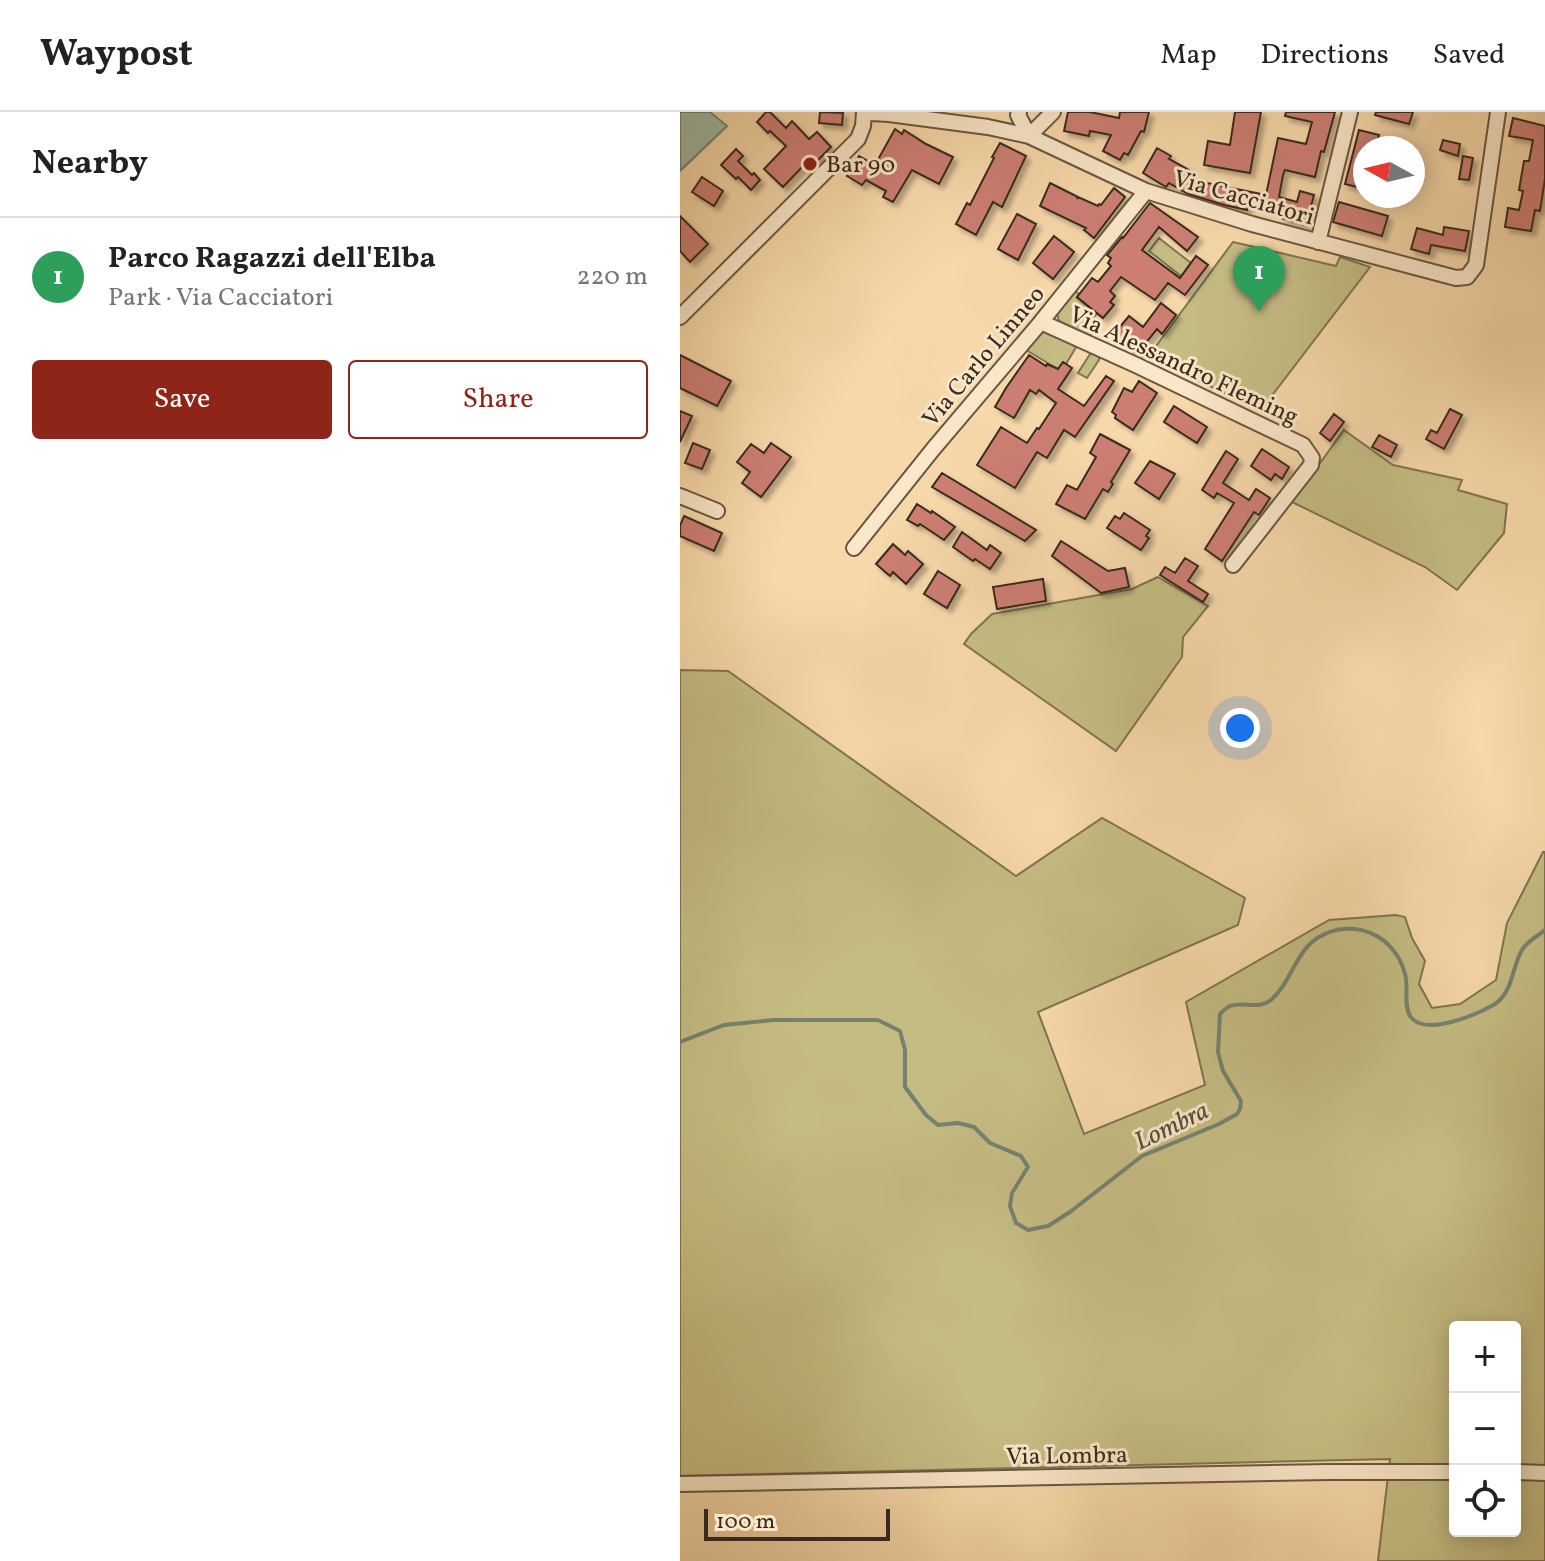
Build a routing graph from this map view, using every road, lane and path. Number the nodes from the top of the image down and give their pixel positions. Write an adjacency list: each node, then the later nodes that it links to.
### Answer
1 (1019, 112): 6 (street)
2 (1053, 112): 6 (street)
3 (1350, 112): 8 (street)
4 (1498, 112): 8 (street, Via Cacciatori)
5 (864, 113): 6 (street, Via Cacciatori); 9 (street)
6 (1029, 136): 7 (street, Via Cacciatori)
7 (1146, 191): 8 (street, Via Cacciatori); 10 (street, Via Carlo Linneo)
8 (1318, 242)
9 (680, 317)
10 (1041, 322): 13 (street, Via Carlo Linneo); 14 (street, Via Alessandro Fleming)
11 (680, 496): 12 (street)
12 (717, 511)
13 (854, 548)
14 (1233, 565)
15 (1449, 1472): 18 (street, Via Lombra)
16 (1521, 1472): 17 (street)
17 (1545, 1473)
18 (680, 1484)

